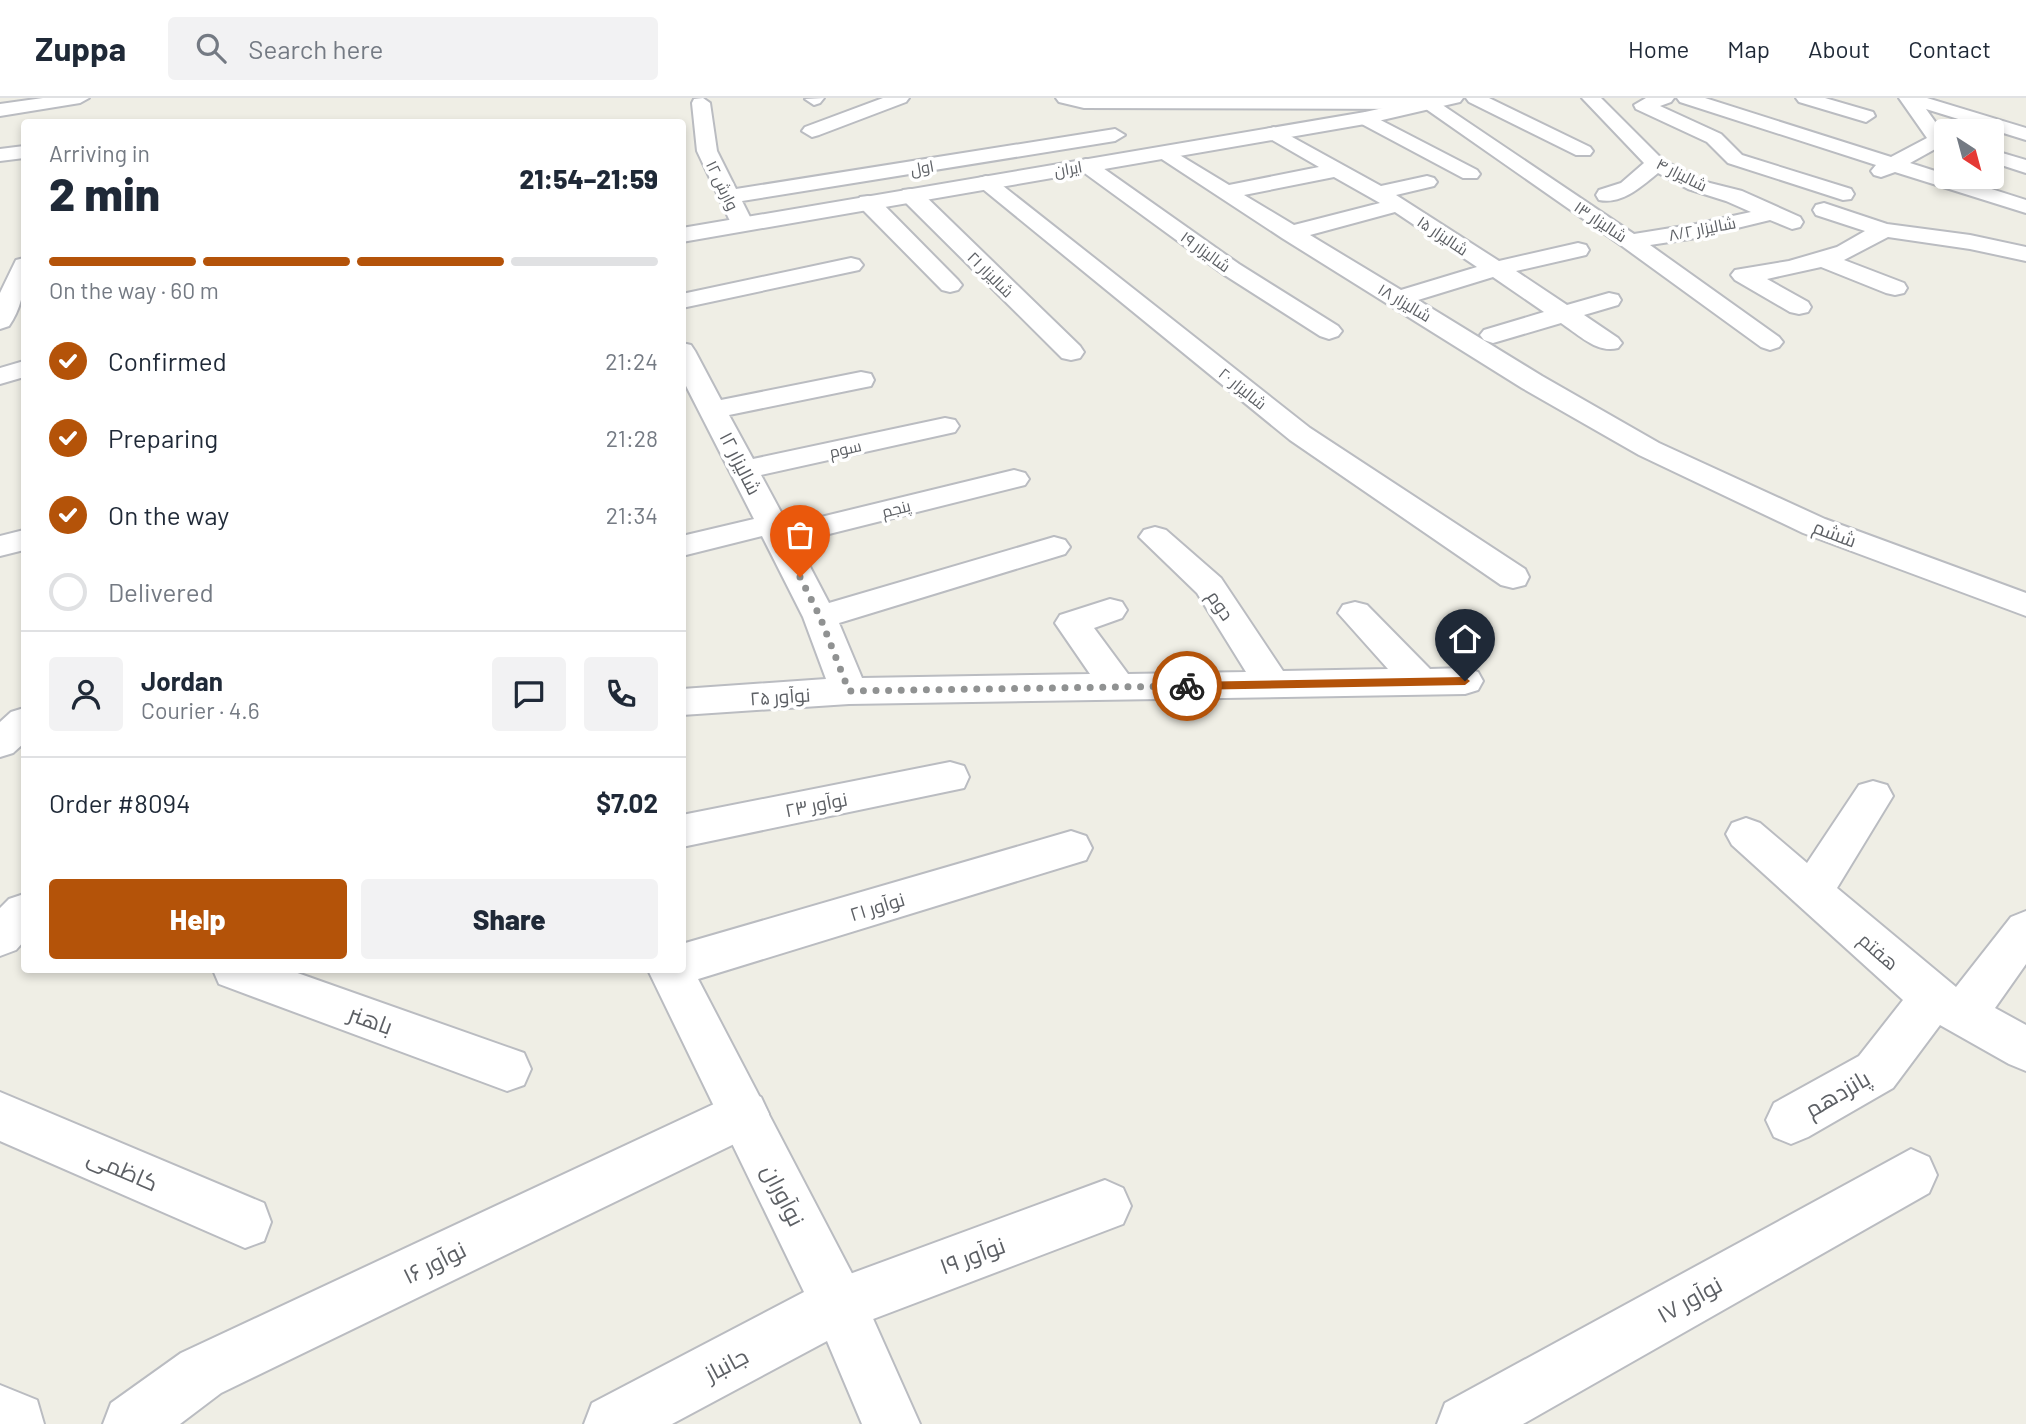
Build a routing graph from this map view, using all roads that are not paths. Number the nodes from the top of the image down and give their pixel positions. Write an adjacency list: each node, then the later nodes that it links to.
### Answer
1 (80, 98): 15 (street)
2 (814, 98): 16 (street)
3 (900, 98): 16 (street)
4 (1065, 98): 13 (street)
5 (1475, 98): 28 (street)
6 (1591, 98): 33 (street, شالیزار ۴)
7 (1665, 98): 37 (street)
8 (1686, 98): 35 (street)
9 (1908, 98): 19 (street); 22 (street)
10 (1446, 99): 13 (street, ایران); 40 (street, شالیزار ۱۳)
11 (1812, 100): 17 (street); 21 (street)
12 (701, 103): 49 (street, وارش ۱۲)
13 (1363, 106): 20 (street, ایران); 25 (street)
14 (1130, 108): 24 (street, شالیزار ۱۸)
15 (0, 110)
16 (858, 114): 18 (street)
17 (1778, 114)
18 (812, 131)
19 (1934, 131)
20 (1274, 133): 24 (street, ایران); 38 (street, شالیزار ۱۵)
21 (1844, 134)
22 (2026, 134)
23 (1115, 135): 49 (street, اول)
24 (1158, 140): 34 (street, ایران); 44 (street, شالیزار ۱۸)
25 (1409, 141): 27 (street); 39 (street)
26 (1934, 145): 35 (street)
27 (1380, 146)
28 (1583, 151)
29 (21, 152): 30 (street)
30 (0, 155)
31 (1791, 155): 37 (street)
32 (2004, 160): 36 (street)
33 (1656, 164): 48 (street); 55 (street, شالیزار ۴)
34 (1086, 165): 42 (street, ایران); 75 (street, شالیزار ۱۹)
35 (1892, 165): 46 (street); 53 (street)
36 (2026, 167)
37 (1767, 169): 46 (street)
38 (1337, 170): 44 (street); 45 (street, شالیزار ۱۵)
39 (1469, 174)
40 (1535, 177): 41 (street); 52 (street, شالیزار ۱۳)
41 (1510, 181)
42 (986, 182): 47 (street, ایران); 95 (street, شالیزار ۲۰)
43 (1427, 182): 45 (street)
44 (1225, 192): 58 (street, شالیزار ۱۸)
45 (1378, 193): 51 (street, شالیزار ۱۵)
46 (1843, 194): 57 (street)
47 (911, 195): 50 (street, ایران); 79 (street, شالیزار ۲۱)
48 (1607, 195)
49 (729, 197): 56 (street, وارش ۱۲)
50 (868, 202): 56 (street, ایران); 67 (street)
51 (1398, 205): 58 (street); 65 (street, شالیزار ۱۵)
52 (1577, 205): 54 (street); 60 (street, شالیزار ۱۳)
53 (2026, 207)
54 (1551, 211)
55 (1782, 217): 60 (street, شالیزار ۸/۲)
56 (742, 224): 59 (street, ایران)
57 (1884, 230): 61 (street); 63 (street)
58 (1290, 233): 68 (street, شالیزار ۱۸)
59 (686, 234)
60 (1630, 241): 77 (street, شالیزار ۱۳)
61 (2015, 246)
62 (1578, 250): 65 (street)
63 (1822, 259): 71 (street); 72 (street)
64 (851, 265): 69 (street)
65 (1495, 269): 68 (street); 73 (street, شالیزار ۱۵)
66 (21, 272): 74 (street)
67 (950, 285)
68 (1400, 298): 86 (street, شالیزار ۱۸)
69 (686, 299)
70 (1609, 300): 73 (street)
71 (1874, 300)
72 (1799, 307)
73 (1565, 314): 76 (street); 78 (street, شالیزار ۱۵)
74 (0, 321)
75 (1329, 331)
76 (1493, 335)
77 (1770, 342)
78 (1609, 343)
79 (1071, 352)
80 (686, 359): 84 (street, شالیزار ۱۲)
81 (21, 370): 82 (street)
82 (0, 376)
83 (861, 380): 84 (street)
84 (713, 410): 87 (street, شالیزار ۱۲)
85 (945, 426): 87 (street, سوم)
86 (1649, 449): 96 (street, ششم)
87 (745, 470): 89 (street, شالیزار ۱۲)
88 (1014, 479): 89 (street, پنجم)
89 (776, 530): 92 (street, پنجم); 99 (street, شالیزار ۱۲)
90 (1155, 537): 102 (street, دوم)
91 (21, 541): 93 (street)
92 (686, 545)
93 (0, 546)
94 (1054, 547): 99 (street)
95 (1513, 577)
96 (2026, 605)
97 (1110, 610): 103 (street)
98 (1355, 613): 101 (street)
99 (820, 617): 104 (street, شالیزار ۱۲)
100 (1465, 681): 101 (street, نوآور ۲۵)
101 (1421, 682): 102 (street, نوآور ۲۵)
102 (1273, 685): 103 (street, نوآور ۲۵)
103 (1119, 688): 104 (street, نوآور ۲۵)
104 (849, 691): 105 (street, نوآور ۲۵)
105 (686, 702)
106 (0, 714): 107 (street)
107 (21, 719)
108 (21, 723): 109 (street)
109 (0, 743)
110 (950, 777): 112 (street, نوآور ۲۳)
111 (1873, 796): 115 (street)
112 (686, 830)
113 (1746, 834): 115 (street, هفتم)
114 (1071, 848): 119 (street, نوآور ۲۱)
115 (1811, 892): 122 (street, هفتم)
116 (21, 915): 118 (street)
117 (2026, 930): 122 (street, پانزدهم)
118 (0, 937)
119 (686, 963)
120 (243, 973): 124 (street, باهنر)
121 (672, 973): 125 (street, نوآوران)
122 (1948, 1006): 123 (street, هفتم); 127 (street, پانزدهم)
123 (2026, 1049)
124 (506, 1069)
125 (744, 1114): 131 (street, نوآوران); 132 (street, نوآور ۱۶)
126 (0, 1116): 130 (street, کاظمی)
127 (1791, 1120)
128 (1911, 1175): 135 (street, نوآور ۱۷)
129 (1105, 1206): 131 (street, نوآور ۱۹)
130 (245, 1222)
131 (839, 1304): 133 (street, جانباز); 134 (street, نوآوران)
132 (132, 1424)
133 (612, 1424)
134 (891, 1424)
135 (1466, 1424)

